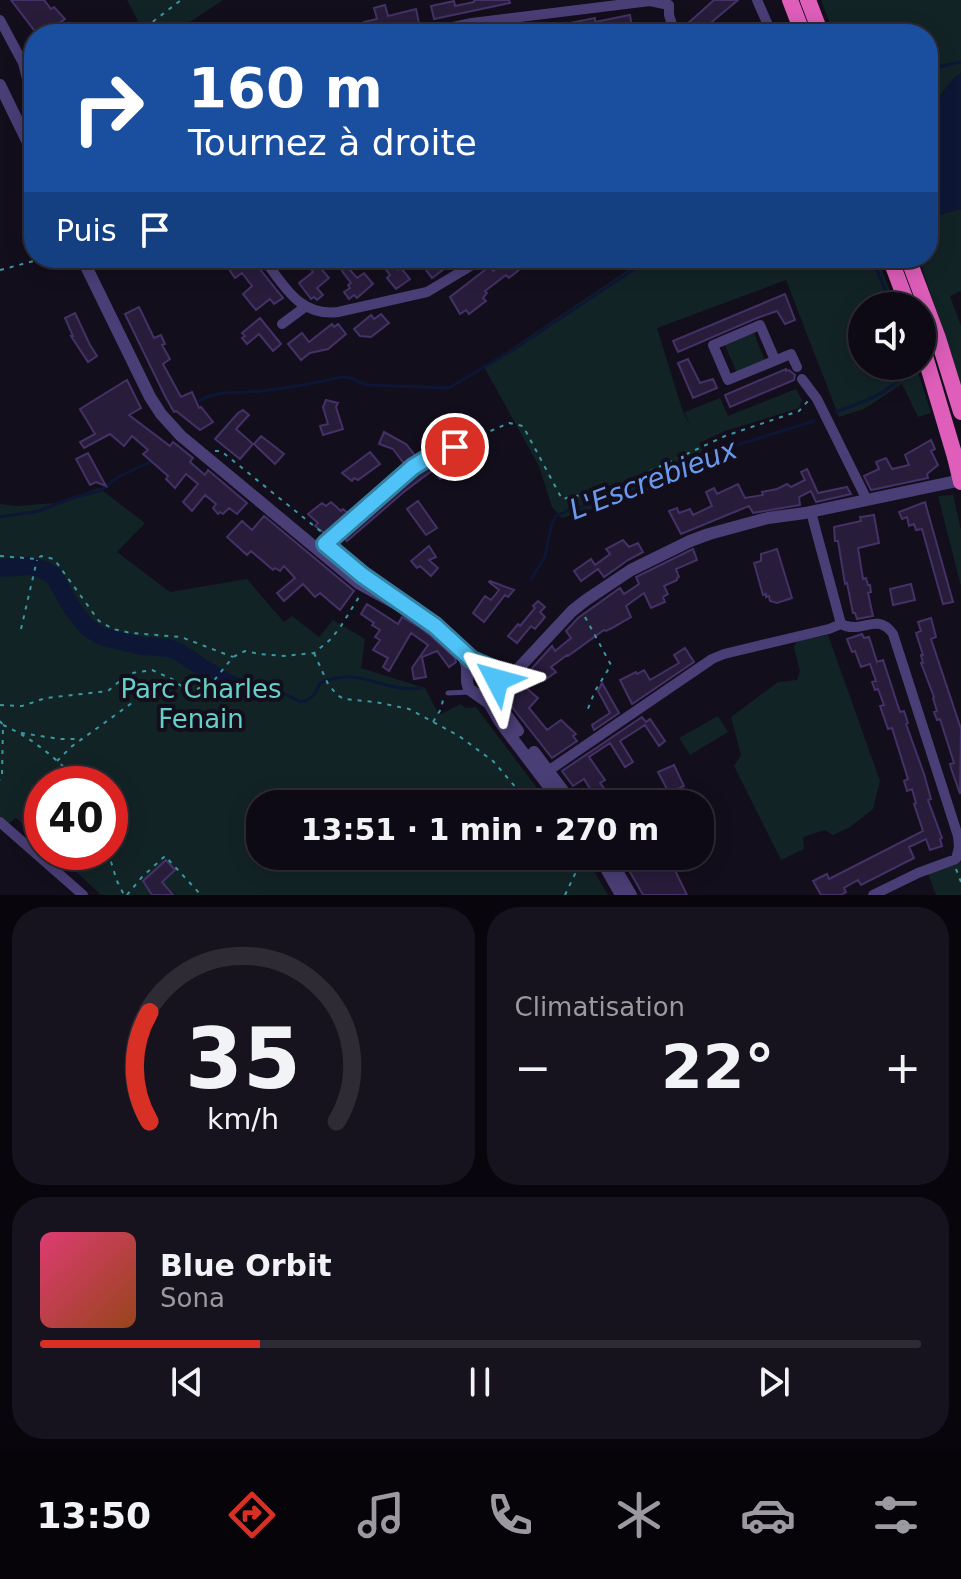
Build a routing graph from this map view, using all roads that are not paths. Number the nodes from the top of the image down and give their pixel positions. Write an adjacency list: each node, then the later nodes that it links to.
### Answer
1 (757, 0): 8 (street)
2 (790, 0): 9 (highway)
3 (808, 0): 10 (highway)
4 (671, 3): 6 (street); 7 (street)
5 (0, 20): 11 (street)
6 (496, 24)
7 (672, 24)
8 (768, 24)
9 (799, 24)
10 (817, 24)
11 (24, 67)
12 (0, 85): 13 (street)
13 (24, 134)
14 (87, 268): 27 (street)
15 (271, 268): 20 (street)
16 (468, 268): 20 (street)
17 (894, 268): 19 (highway)
18 (912, 268): 26 (highway)
19 (903, 292)
20 (305, 307): 21 (street)
21 (282, 324)
22 (775, 360): 22 (street); 23 (street)
23 (797, 367)
24 (802, 379): 30 (street)
25 (932, 380): 29 (highway, bridge)
26 (961, 412)
27 (175, 428): 32 (street); 33 (street)
28 (455, 447): 32 (lane)
29 (961, 481): 30 (street)
30 (867, 500): 31 (street)
31 (811, 512): 34 (street); 36 (street)
32 (328, 542): 33 (street)
33 (429, 622): 35 (street)
34 (841, 624): 41 (street); 47 (street)
35 (457, 647): 37 (street); 38 (street)
36 (522, 664): 37 (street); 39 (street)
37 (487, 667): 38 (street); 39 (street)
38 (468, 677): 40 (street); 40 (lane)
39 (497, 685): 40 (street); 41 (street)
40 (476, 694): 42 (street)
41 (548, 771): 43 (street)
42 (551, 790)
43 (562, 790)
44 (0, 822): 48 (street)
45 (607, 870): 49 (street)
46 (616, 870): 50 (street)
47 (877, 894)
48 (83, 895)
49 (621, 895)
50 (631, 895)

